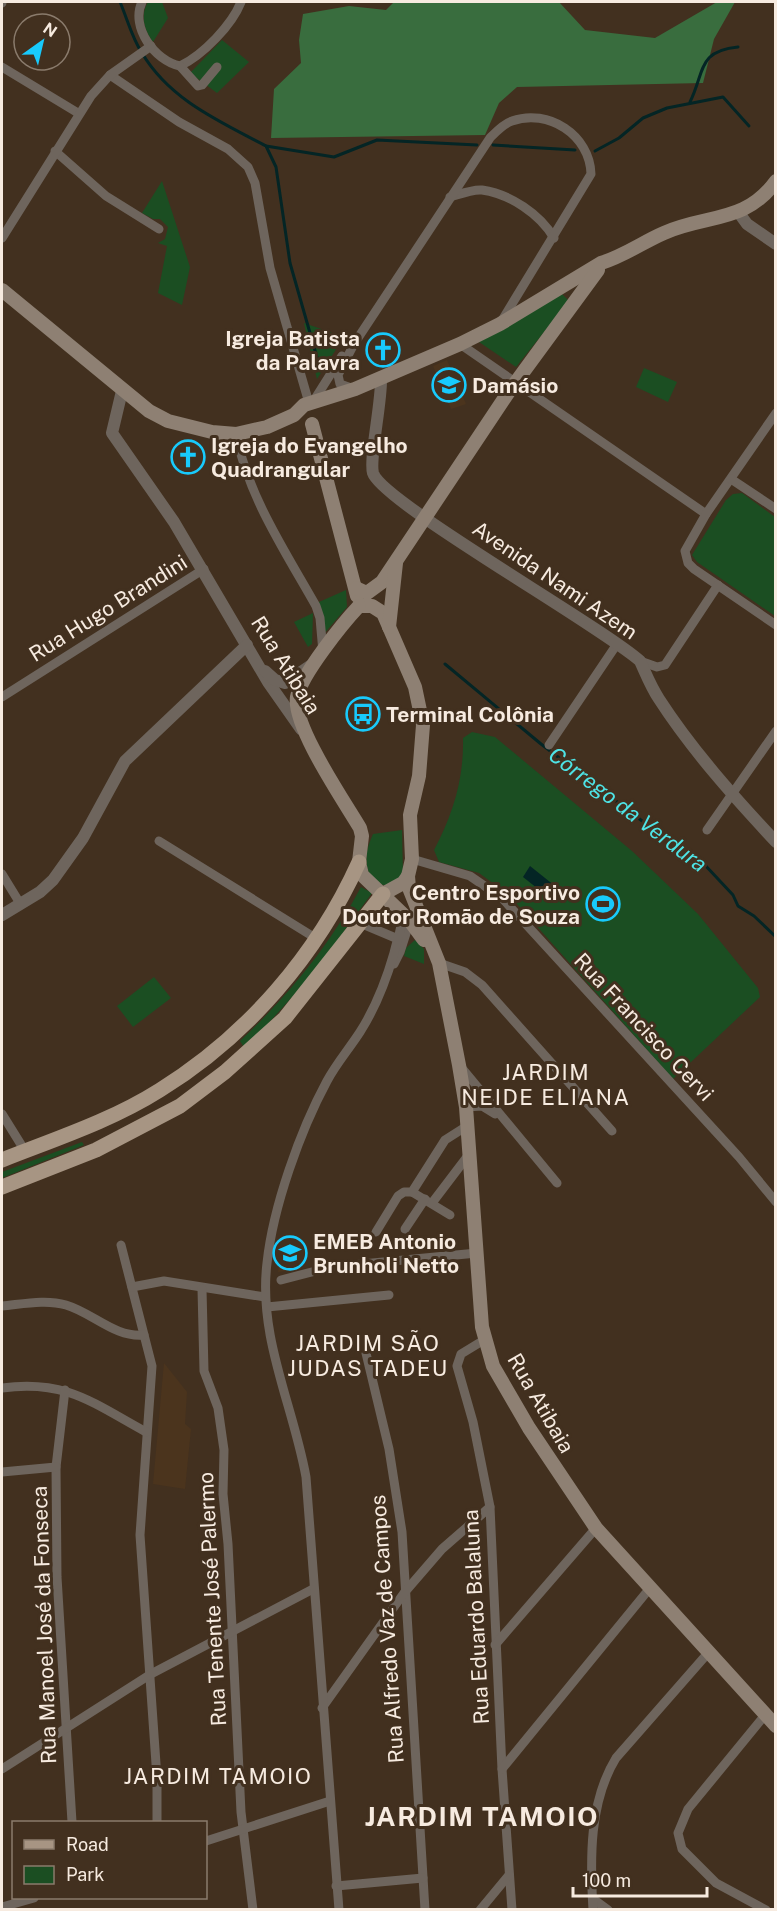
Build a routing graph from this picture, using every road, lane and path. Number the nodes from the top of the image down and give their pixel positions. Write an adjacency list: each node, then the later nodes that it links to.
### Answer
1 (142, 2): 3 (street)
2 (241, 2): 4 (street)
3 (148, 48): 4 (street); 7 (street)
4 (180, 66): 6 (street)
5 (2, 67): 8 (street)
6 (217, 67)
7 (110, 75): 8 (street); 29 (street)
8 (78, 113): 9 (street)
9 (55, 151): 13 (street); 14 (street)
10 (776, 181): 12 (main road)
11 (450, 197): 15 (street); 15 (street); 22 (street)
12 (735, 214): 16 (street); 17 (main road)
13 (159, 229)
14 (2, 238)
15 (554, 238): 21 (street)
16 (776, 244)
17 (618, 258): 18 (main road); 20 (main road)
18 (565, 284): 20 (main road); 21 (main road)
19 (2, 290): 27 (main road)
20 (570, 307): 25 (main road)
21 (500, 324): 23 (main road)
22 (354, 344): 26 (street); 29 (street)
23 (460, 344): 24 (main road); 25 (street)
24 (381, 378): 26 (main road); 38 (street, Avenida Nami Azem)
25 (516, 382): 37 (street); 38 (main road)
26 (355, 389): 28 (main road)
27 (122, 391): 33 (main road); 40 (street, Rua Atibaia)
28 (333, 397): 29 (main road); 32 (main road)
29 (311, 402): 31 (main road)
30 (776, 413): 34 (street)
31 (294, 415): 32 (main road); 33 (main road)
32 (312, 424): 42 (main road)
33 (236, 434): 48 (street)
34 (731, 479): 36 (street); 37 (street)
35 (776, 495): 36 (street)
36 (772, 507)
37 (706, 514): 41 (street)
38 (424, 516): 39 (main road); 46 (street, Avenida Nami Azem)
39 (396, 561): 42 (main road); 45 (main road)
40 (204, 569): 47 (street, Rua Atibaia); 51 (street, Rua Hugo Brandini)
41 (718, 585): 44 (street); 49 (street)
42 (356, 588): 43 (main road)
43 (359, 606): 45 (main road); 48 (main road)
44 (776, 625)
45 (389, 627): 59 (main road)
46 (617, 644): 49 (street, Avenida Nami Azem); 54 (street)
47 (247, 645): 50 (street, Rua Atibaia); 64 (street)
48 (320, 655): 50 (street); 53 (main road)
49 (640, 662): 55 (street, Avenida Nami Azem)
50 (260, 665): 53 (street, Rua Atibaia)
51 (2, 697)
52 (776, 731): 55 (street)
53 (306, 735): 60 (main road, Rua Atibaia)
54 (549, 745)
55 (732, 795): 56 (street); 58 (street, Avenida Nami Azem)
56 (707, 830)
57 (159, 841): 68 (street)
58 (776, 842)
59 (412, 859): 62 (main road); 89 (street, Rua Francisco Cervi)
60 (359, 862): 63 (main road, Rua Atibaia); 68 (main road)
61 (2, 874): 64 (street)
62 (408, 882): 63 (main road); 66 (main road); 70 (main road, Rua Atibaia)
63 (383, 894): 66 (main road, Rua Atibaia); 67 (main road)
64 (21, 905): 65 (street)
65 (2, 915)
66 (406, 917): 69 (street); 70 (main road, Rua Atibaia); 71 (street)
67 (360, 923): 69 (street); 74 (main road)
68 (317, 939): 72 (main road)
69 (398, 939): 71 (street)
70 (437, 957): 73 (main road, Rua Atibaia); 80 (street)
71 (390, 968): 99 (street)
72 (226, 1041): 74 (main road); 79 (main road)
73 (459, 1065): 75 (main road, Rua Atibaia); 77 (street)
74 (225, 1072): 83 (main road)
75 (466, 1107): 77 (street); 78 (main road, Rua Atibaia)
76 (2, 1114): 81 (street)
77 (502, 1119): 85 (street)
78 (467, 1126): 82 (main road, Rua Atibaia); 87 (street)
79 (86, 1127): 81 (main road); 83 (main road)
80 (612, 1131)
81 (25, 1151): 84 (main road)
82 (470, 1153): 88 (street); 94 (main road, Rua Atibaia)
83 (80, 1156): 86 (main road)
84 (2, 1160)
85 (557, 1183)
86 (2, 1187)
87 (412, 1192): 88 (street); 92 (street)
88 (428, 1201): 90 (street); 91 (street)
89 (776, 1202)
90 (450, 1215)
91 (405, 1229)
92 (376, 1232)
93 (121, 1245): 96 (street)
94 (477, 1253): 95 (street); 103 (main road, Rua Atibaia)
95 (281, 1280)
96 (132, 1287): 97 (street); 102 (street)
97 (202, 1289): 99 (street); 115 (street, Rua Tenente José Palermo)
98 (389, 1295): 101 (street)
99 (265, 1296): 101 (street)
100 (2, 1306): 102 (street)
101 (267, 1307): 113 (street)
102 (144, 1335): 107 (street)
103 (484, 1340): 110 (street, Rua Eduardo Balaluna); 111 (main road, Rua Atibaia)
104 (365, 1349): 114 (street, Rua Alfredo Vaz de Campos)
105 (2, 1388): 106 (street)
106 (65, 1390): 107 (street); 108 (street, Rua Manoel José da Fonseca)
107 (146, 1432): 118 (street)
108 (56, 1467): 109 (street); 122 (street, Rua Manoel José da Fonseca)
109 (2, 1472)
110 (490, 1507): 114 (street); 116 (street, Rua Eduardo Balaluna)
111 (596, 1528): 112 (main road, Rua Atibaia); 116 (street)
112 (650, 1588): 117 (main road, Rua Atibaia); 124 (street)
113 (313, 1589): 115 (street); 119 (street)
114 (404, 1593): 119 (street); 131 (street, Rua Alfredo Vaz de Campos)
115 (232, 1633): 118 (street); 128 (street, Rua Tenente José Palermo)
116 (495, 1645): 124 (street, Rua Eduardo Balaluna)
117 (708, 1653): 120 (main road, Rua Atibaia); 134 (street)
118 (150, 1674): 122 (street); 127 (street)
119 (322, 1708): 125 (street)
120 (765, 1715): 121 (main road, Rua Atibaia); 144 (street)
121 (776, 1726)
122 (64, 1728): 123 (street); 126 (street, Rua Manoel José da Fonseca)
123 (2, 1769)
124 (502, 1769): 130 (street, Rua Eduardo Balaluna)
125 (330, 1800): 128 (street); 132 (street)
126 (72, 1821)
127 (158, 1821)
128 (244, 1829): 129 (street); 136 (street, Rua Tenente José Palermo)
129 (207, 1842)
130 (509, 1875): 139 (street); 140 (street, Rua Eduardo Balaluna)
131 (423, 1878): 132 (street); 138 (street, Rua Alfredo Vaz de Campos)
132 (336, 1886): 137 (street)
133 (30, 1899): 135 (street)
134 (593, 1899): 141 (street); 142 (street); 143 (street)
135 (2, 1907)
136 (253, 1910)
137 (339, 1910)
138 (425, 1910)
139 (480, 1910)
140 (512, 1910)
141 (584, 1910)
142 (593, 1910)
143 (608, 1910)
144 (766, 1910)

